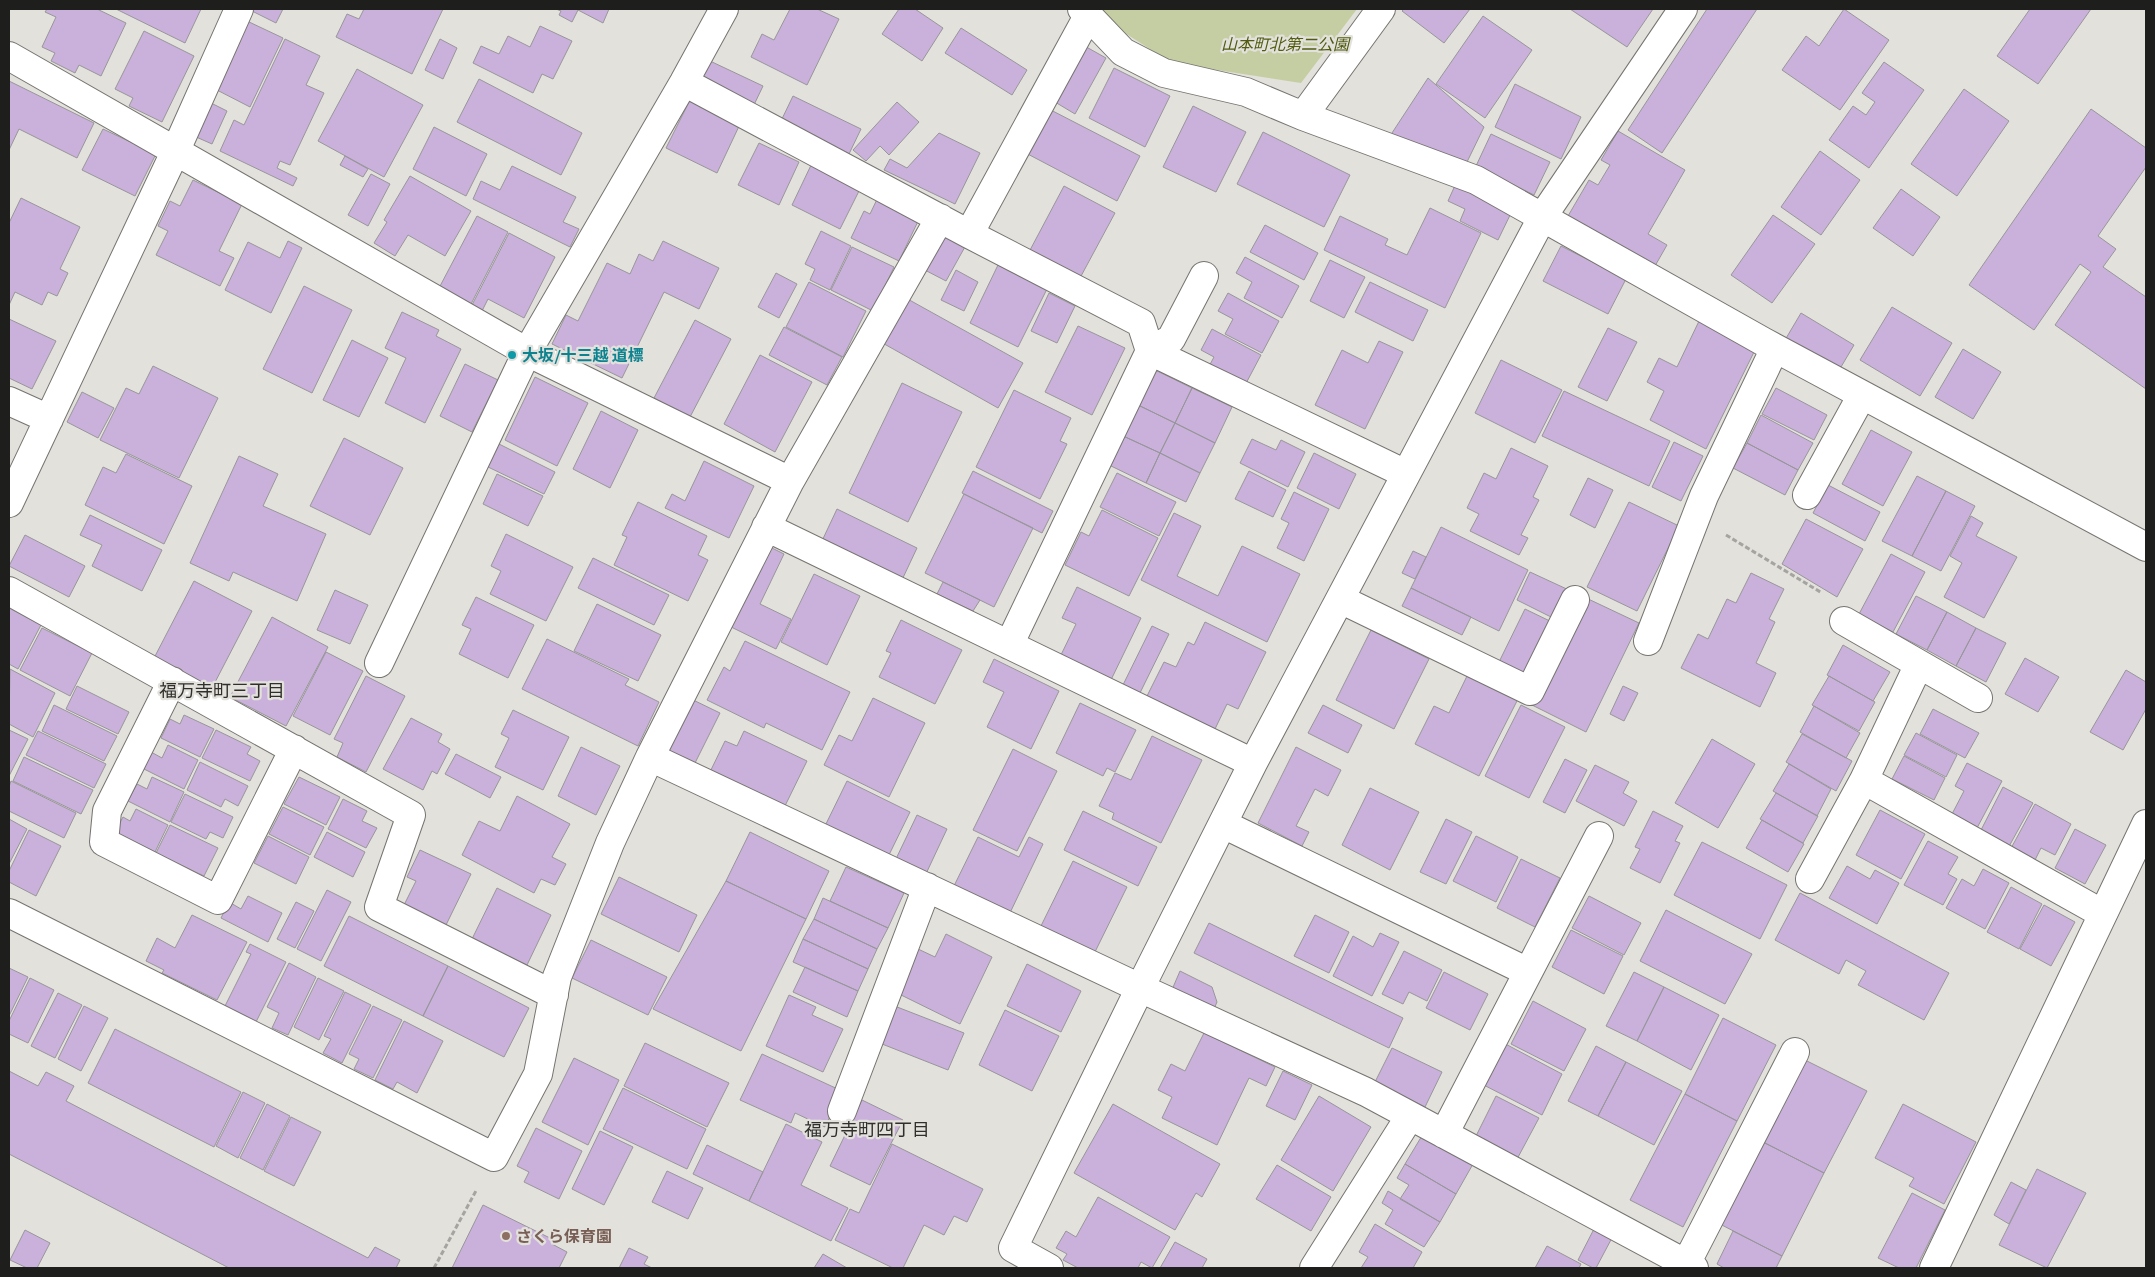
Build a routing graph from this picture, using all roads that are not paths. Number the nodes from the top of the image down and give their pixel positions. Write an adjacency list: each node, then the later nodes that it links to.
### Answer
1 (239, 9): 9 (street)
2 (724, 9): 7 (street)
3 (1382, 9): 8 (street)
4 (1684, 9): 10 (street)
5 (1085, 12): 8 (street); 12 (street)
6 (9, 56): 9 (street)
7 (684, 82): 11 (street); 16 (street)
8 (1303, 116): 10 (street)
9 (176, 150): 16 (street); 19 (street)
10 (1544, 216): 14 (street); 20 (street)
11 (940, 218): 12 (street); 21 (street)
12 (969, 234): 15 (street)
13 (1204, 276): 15 (street)
14 (1774, 348): 17 (street); 30 (street)
15 (1150, 351): 20 (street); 31 (street)
16 (527, 352): 21 (street); 32 (street)
17 (1862, 395): 22 (street); 25 (street)
18 (9, 401): 19 (street)
19 (49, 419): 23 (street)
20 (1406, 474): 27 (street)
21 (790, 480): 24 (street)
22 (1807, 495)
23 (9, 503)
24 (766, 527): 31 (street); 37 (street)
25 (2146, 548)
26 (9, 591): 34 (street)
27 (1340, 599): 28 (street); 38 (street)
28 (1575, 600)
29 (1844, 621): 33 (street)
30 (1648, 641)
31 (1009, 645): 38 (street)
32 (379, 663)
33 (1919, 664): 35 (street); 39 (street)
34 (172, 682): 36 (street); 36 (street)
35 (1978, 698)
36 (294, 750): 49 (street)
37 (650, 758): 44 (street); 49 (street)
38 (1253, 763): 40 (street)
39 (1864, 780): 43 (street); 46 (street)
40 (1222, 824): 47 (street); 48 (street)
41 (2146, 824): 46 (street)
42 (1599, 836): 47 (street)
43 (1810, 880)
44 (927, 887): 48 (street); 51 (street)
45 (9, 913): 49 (street)
46 (2103, 914): 57 (street)
47 (1528, 972): 53 (street)
48 (1140, 988): 52 (street); 55 (street)
49 (554, 995)
50 (1795, 1052): 54 (street)
51 (842, 1111)
52 (1410, 1116): 53 (street); 56 (street)
53 (1444, 1134): 54 (street)
54 (1690, 1266)
55 (1049, 1268)
56 (1314, 1268)
57 (1934, 1268)

